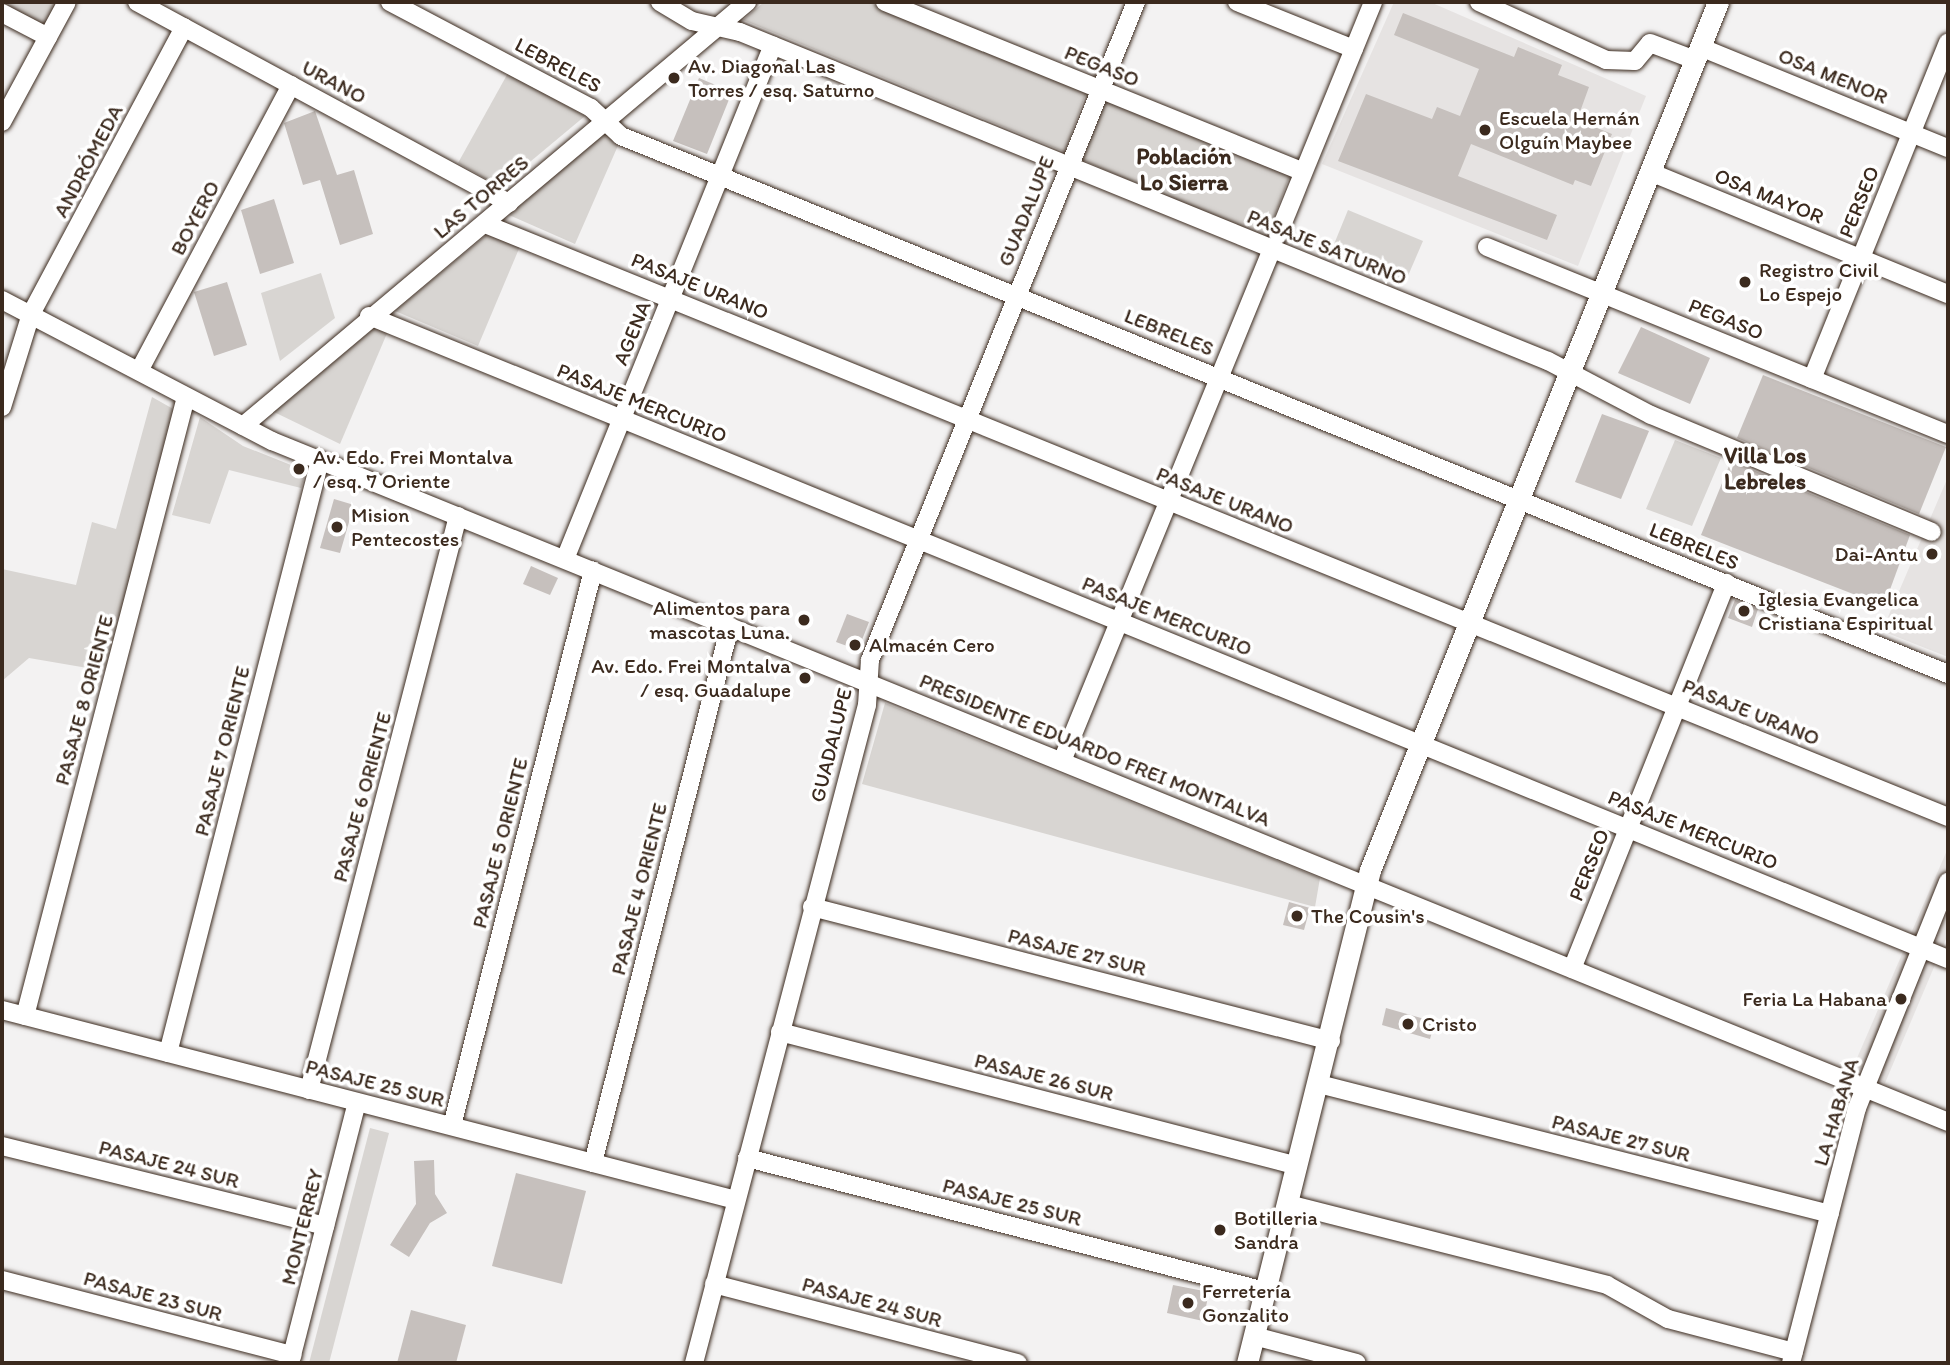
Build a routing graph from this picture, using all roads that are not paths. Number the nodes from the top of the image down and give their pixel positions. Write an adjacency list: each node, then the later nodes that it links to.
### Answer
1 (67, 2): 15 (street)
2 (137, 2): 13 (street, URANO)
3 (390, 2): 23 (street, LEBRELES)
4 (660, 2): 14 (street, PASAJE SATURNO)
5 (747, 2): 14 (street, LAS TORRES)
6 (885, 2): 21 (street, PEGASO)
7 (1136, 2): 21 (street, GUADALUPE)
8 (1237, 2): 18 (street)
9 (1373, 2): 18 (street)
10 (1479, 2): 19 (street, OSA MENOR)
11 (1718, 2): 19 (main road)
12 (2, 13): 15 (street)
13 (184, 27): 20 (street, URANO); 40 (street, ANDRÓMEDA)
14 (718, 27): 17 (street, PASAJE SATURNO); 23 (street, LAS TORRES)
15 (48, 37): 22 (street)
16 (1948, 42): 24 (street, PERSEO)
17 (773, 45): 26 (street, PASAJE SATURNO); 29 (street, AGENA)
18 (1354, 49): 27 (street)
19 (1697, 53): 24 (street, OSA MENOR); 28 (main road)
20 (291, 85): 30 (street, URANO); 42 (street, BOYERO)
21 (1100, 90): 26 (street, GUADALUPE); 27 (street, PEGASO)
22 (2, 122)
23 (606, 122): 29 (street, LEBRELES); 30 (street, LAS TORRES)
24 (1912, 133): 25 (street, OSA MENOR); 34 (street, PERSEO)
25 (1948, 148)
26 (1069, 166): 32 (street, PASAJE SATURNO); 37 (street, GUADALUPE)
27 (1303, 172): 32 (street)
28 (1650, 172): 34 (street, OSA MAYOR); 35 (main road)
29 (720, 174): 37 (street, LEBRELES); 38 (street, AGENA)
30 (509, 203): 31 (street, LAS TORRES)
31 (485, 224): 38 (street, PASAJE URANO); 41 (street, LAS TORRES)
32 (1275, 242): 43 (street, PASAJE SATURNO); 44 (street)
33 (1487, 247): 35 (street, PEGASO)
34 (1861, 258): 36 (street, OSA MAYOR); 45 (street, PERSEO)
35 (1600, 293): 43 (main road); 45 (street, PEGASO)
36 (1948, 294)
37 (1017, 295): 44 (street, LEBRELES); 49 (street, GUADALUPE)
38 (670, 299): 48 (street, AGENA); 49 (street, PASAJE URANO)
39 (2, 300): 40 (street, PRESIDENTE EDUARDO FREI MONTALVA)
40 (31, 314): 42 (street, PRESIDENTE EDUARDO FREI MONTALVA); 47 (street, ANDRÓMEDA)
41 (369, 316): 48 (street, PASAJE MERCURIO); 50 (street, LAS TORRES)
42 (139, 371): 46 (street, PRESIDENTE EDUARDO FREI MONTALVA)
43 (1567, 373): 53 (main road); 56 (street, PASAJE SATURNO)
44 (1219, 377): 53 (street, LEBRELES); 54 (street)
45 (1812, 379): 51 (street, PEGASO)
46 (186, 397): 50 (street, PRESIDENTE EDUARDO FREI MONTALVA); 78 (street, PASAJE 8 ORIENTE)
47 (2, 407)
48 (621, 419): 57 (street, PASAJE MERCURIO); 58 (street, AGENA)
49 (967, 419): 54 (street, PASAJE URANO); 57 (street, GUADALUPE)
50 (243, 426): 52 (street, PRESIDENTE EDUARDO FREI MONTALVA)
51 (1948, 434)
52 (320, 460): 55 (street, PRESIDENTE EDUARDO FREI MONTALVA); 81 (street, PASAJE 7 ORIENTE)
53 (1518, 498): 60 (street, LEBRELES); 62 (main road)
54 (1168, 501): 61 (street); 62 (street, PASAJE URANO)
55 (458, 516): 58 (street, PRESIDENTE EDUARDO FREI MONTALVA); 84 (street, PASAJE 6 ORIENTE)
56 (1932, 532)
57 (919, 540): 61 (street, PASAJE MERCURIO); 65 (street, GUADALUPE)
58 (565, 559): 59 (street, PRESIDENTE EDUARDO FREI MONTALVA)
59 (593, 571): 63 (street, PRESIDENTE EDUARDO FREI MONTALVA); 87 (street, PASAJE 5 ORIENTE)
60 (1726, 583): 64 (street, LEBRELES); 66 (street, PERSEO)
61 (1119, 621): 67 (street, PASAJE MERCURIO); 68 (street)
62 (1467, 622): 66 (street, PASAJE URANO); 67 (main road)
63 (730, 626): 65 (street, PRESIDENTE EDUARDO FREI MONTALVA); 90 (street, PASAJE 4 ORIENTE)
64 (1948, 674)
65 (869, 682): 68 (street, PRESIDENTE EDUARDO FREI MONTALVA); 73 (street, GUADALUPE)
66 (1677, 707): 69 (street, PASAJE URANO); 70 (street, PERSEO)
67 (1419, 743): 70 (street, PASAJE MERCURIO); 72 (main road)
68 (1062, 761): 72 (street, PRESIDENTE EDUARDO FREI MONTALVA)
69 (1948, 817)
70 (1628, 828): 74 (street, PASAJE MERCURIO); 76 (street, PERSEO)
71 (1948, 882): 74 (street, LA HABANA)
72 (1366, 885): 76 (street, PRESIDENTE EDUARDO FREI MONTALVA); 80 (main road)
73 (812, 907): 79 (street, GUADALUPE); 80 (street, PASAJE 27 SUR)
74 (1922, 948): 75 (street, PASAJE MERCURIO); 83 (street, LA HABANA)
75 (1948, 959)
76 (1572, 969): 83 (street, PRESIDENTE EDUARDO FREI MONTALVA)
77 (2, 1010): 78 (street, PASAJE 25 SUR)
78 (26, 1016): 81 (street, PASAJE 25 SUR)
79 (780, 1032): 89 (street, GUADALUPE); 91 (street, PASAJE 26 SUR)
80 (1331, 1041): 82 (main road)
81 (168, 1053): 84 (street, PASAJE 25 SUR)
82 (1319, 1084): 91 (main road); 94 (street, PASAJE 27 SUR)
83 (1865, 1088): 86 (street, PRESIDENTE EDUARDO FREI MONTALVA); 94 (street, LA HABANA)
84 (309, 1090): 85 (street, PASAJE 25 SUR)
85 (358, 1102): 87 (street, PASAJE 25 SUR); 95 (street, MONTERREY)
86 (1948, 1122)
87 (452, 1126): 90 (street, PASAJE 25 SUR)
88 (2, 1146): 95 (street, PASAJE 24 SUR)
89 (747, 1158): 92 (street, GUADALUPE); 98 (street, PASAJE 25 SUR)
90 (593, 1163): 92 (street, PASAJE 25 SUR)
91 (1298, 1166): 93 (main road)
92 (736, 1200): 97 (street, GUADALUPE)
93 (1288, 1204): 98 (main road); 100 (street)
94 (1830, 1214): 100 (street, LA HABANA)
95 (325, 1226): 101 (street, MONTERREY)
96 (2, 1280): 101 (street, PASAJE 23 SUR)
97 (714, 1284): 102 (street, GUADALUPE); 103 (street, PASAJE 24 SUR)
98 (1265, 1291): 99 (main road)
99 (1254, 1336): 104 (main road); 105 (street)
100 (1793, 1357)
101 (291, 1359)
102 (694, 1363)
103 (1018, 1363)
104 (1247, 1363)
105 (1357, 1363)

